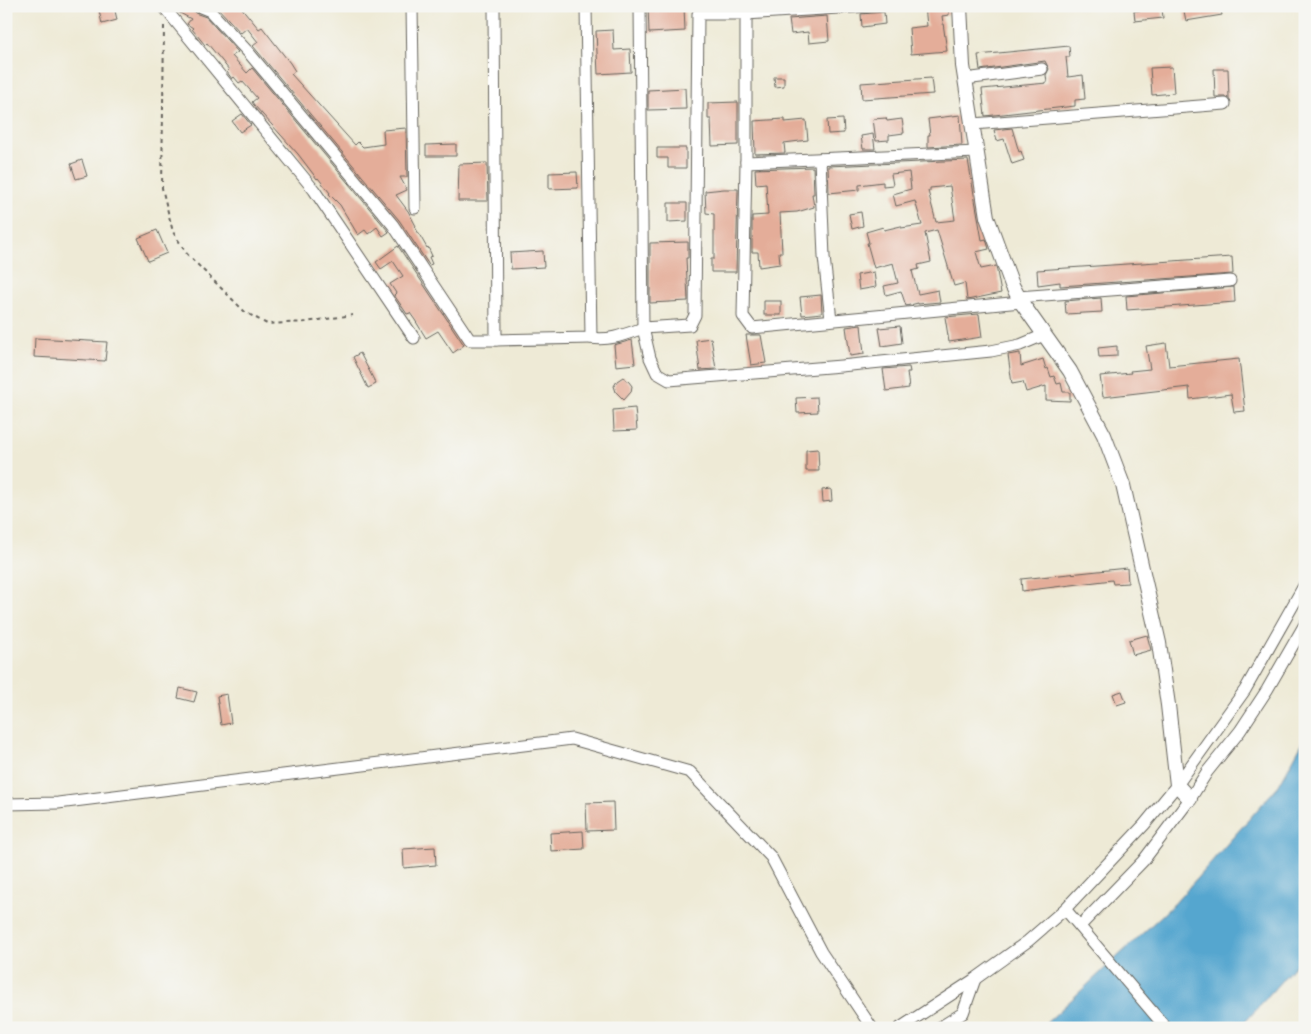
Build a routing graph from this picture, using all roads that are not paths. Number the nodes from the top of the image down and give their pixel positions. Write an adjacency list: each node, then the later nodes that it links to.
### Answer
1 (198, 6): 26 (street)
2 (412, 6): 18 (street)
3 (494, 6): 26 (street)
4 (586, 6): 25 (street)
5 (640, 6): 22 (street)
6 (870, 6): 10 (street)
7 (960, 6): 12 (street)
8 (164, 7): 24 (street)
9 (697, 10): 10 (street); 22 (street)
10 (746, 14): 17 (street)
11 (1042, 70): 12 (street)
12 (965, 79): 14 (street)
13 (1225, 104): 14 (street)
14 (973, 124): 15 (street)
15 (977, 152): 16 (street); 20 (street)
16 (820, 159): 17 (street); 21 (street)
17 (746, 162): 21 (street)
18 (415, 208)
19 (1230, 281): 20 (street)
20 (1019, 299): 21 (street); 23 (street)
21 (831, 320)
22 (643, 328): 23 (street); 25 (street)
23 (1044, 335): 29 (street)
24 (414, 338)
25 (591, 338): 26 (street)
26 (496, 340)
27 (1305, 584): 29 (street)
28 (1305, 624): 30 (street)
29 (1177, 785): 30 (street); 32 (street)
30 (1190, 798): 33 (street)
31 (6, 804): 35 (street)
32 (1065, 909): 33 (street); 34 (street)
33 (1080, 926): 38 (street)
34 (975, 979): 36 (street); 37 (street)
35 (872, 1028)
36 (900, 1028)
37 (939, 1028)
38 (1166, 1028)

